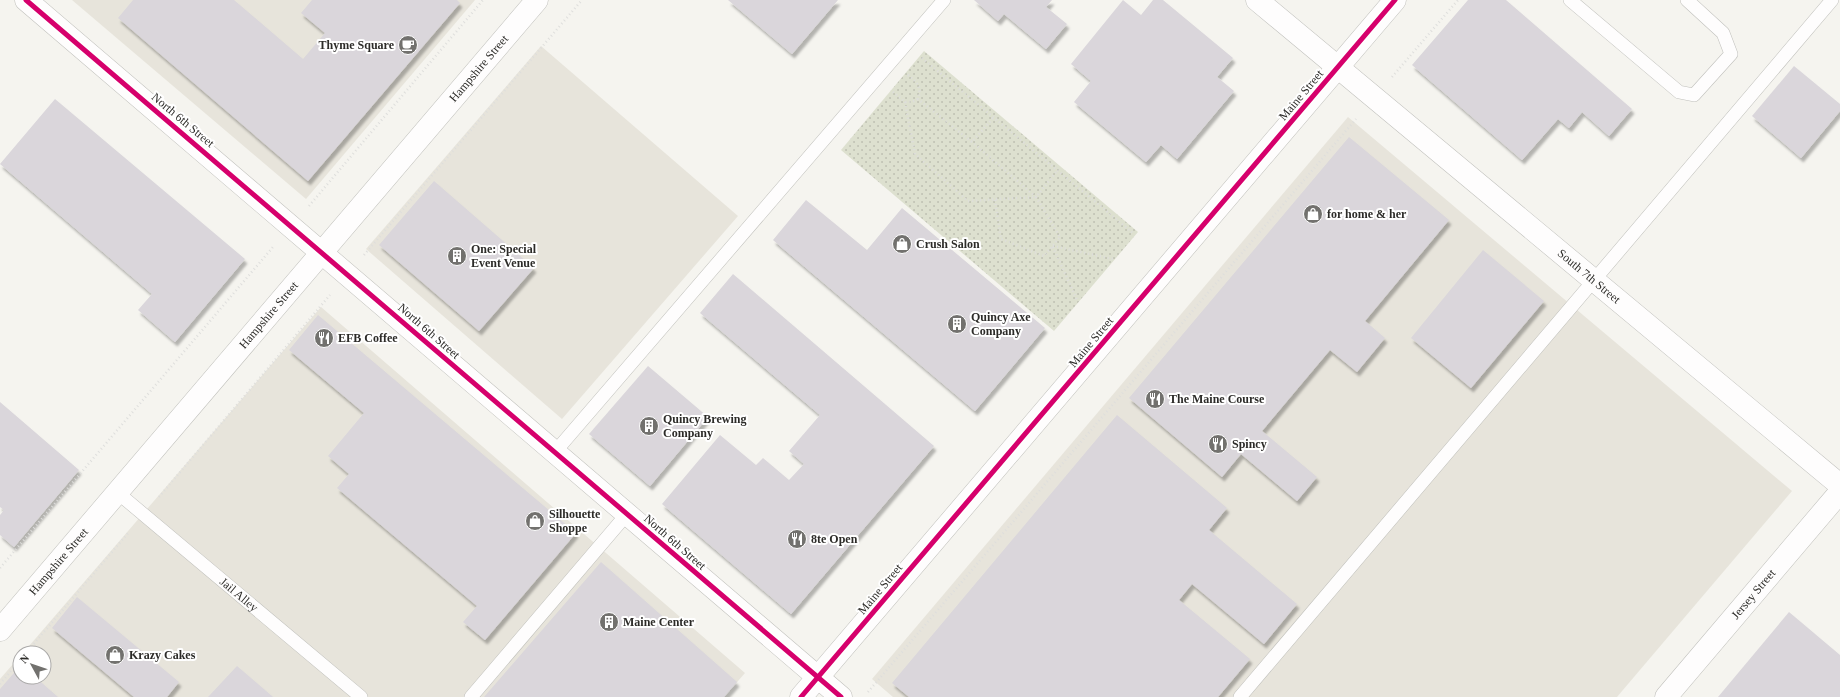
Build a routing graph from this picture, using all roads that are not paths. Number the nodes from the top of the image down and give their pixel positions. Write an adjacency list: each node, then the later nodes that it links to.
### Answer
1 (26, 0): 10 (street, North 6th Street)
2 (537, 0): 10 (street, Hampshire Street)
3 (944, 0): 12 (lane)
4 (1257, 0): 9 (street, South 7th Street)
5 (1395, 0): 9 (street, Maine Street)
6 (1570, 0): 7 (lane)
7 (1687, 0)
8 (1832, 0): 11 (lane)
9 (1338, 67): 11 (street, South 7th Street); 18 (street, Maine Street)
10 (322, 252): 12 (street, North 6th Street); 15 (street, Hampshire Street)
11 (1594, 279): 13 (street, South 7th Street); 23 (lane)
12 (555, 452): 16 (street, North 6th Street)
13 (1840, 485)
14 (1840, 492): 24 (street, Jersey Street)
15 (118, 493): 17 (street, Hampshire Street); 19 (lane, Jail Alley)
16 (627, 514): 18 (street, North 6th Street); 20 (lane)
17 (0, 630)
18 (818, 678): 21 (street, Maine Street); 22 (street, North 6th Street)
19 (361, 697)
20 (471, 697)
21 (801, 697)
22 (841, 697)
23 (1240, 697)
24 (1666, 697)

